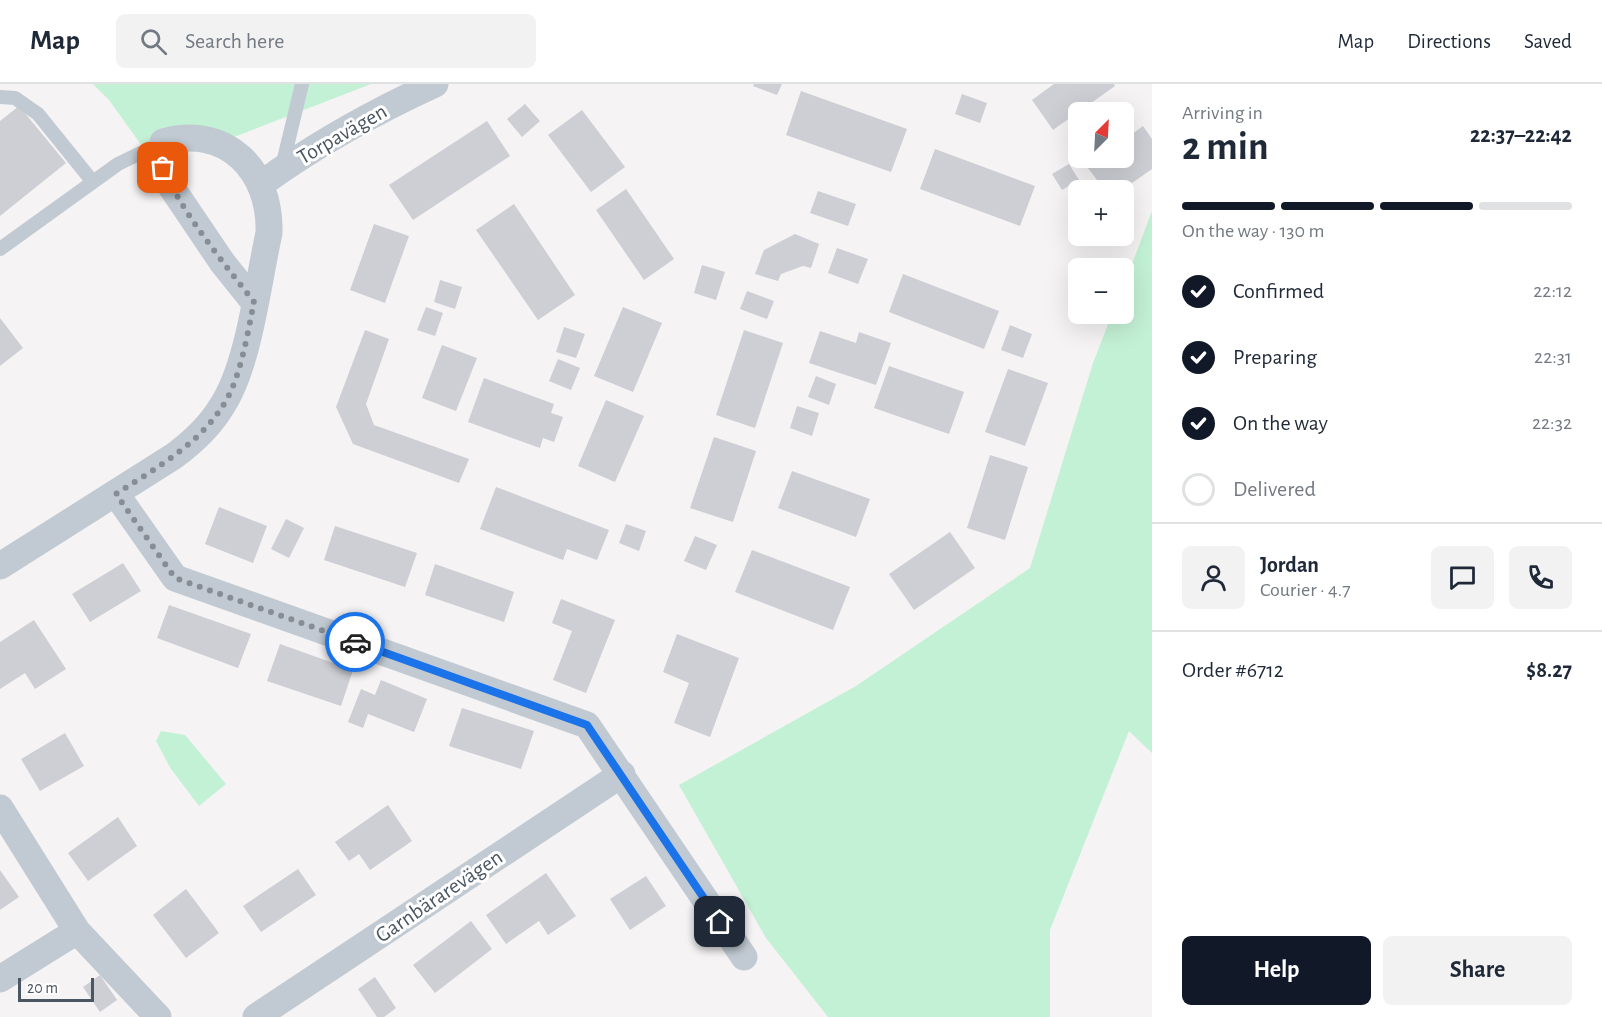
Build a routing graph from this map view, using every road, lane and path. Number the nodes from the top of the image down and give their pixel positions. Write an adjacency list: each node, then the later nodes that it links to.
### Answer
1 (302, 84): 5 (lane, Torpavägen)
2 (435, 84): 5 (street, Torpavägen)
3 (0, 97): 6 (lane)
4 (163, 142): 5 (street, Torpavägen); 6 (lane); 8 (street)
5 (272, 177): 8 (street, Torpavägen)
6 (93, 182): 7 (lane)
7 (0, 249)
8 (254, 302): 9 (street, Torpavägen)
9 (116, 494): 10 (street, Torpavägen); 11 (street)
10 (0, 566)
11 (622, 774): 14 (street); 17 (street, Garnbärarevägen)
12 (0, 808): 13 (street)
13 (77, 930): 15 (street); 16 (street)
14 (744, 957)
15 (0, 979)
16 (158, 1017)
17 (256, 1017)

